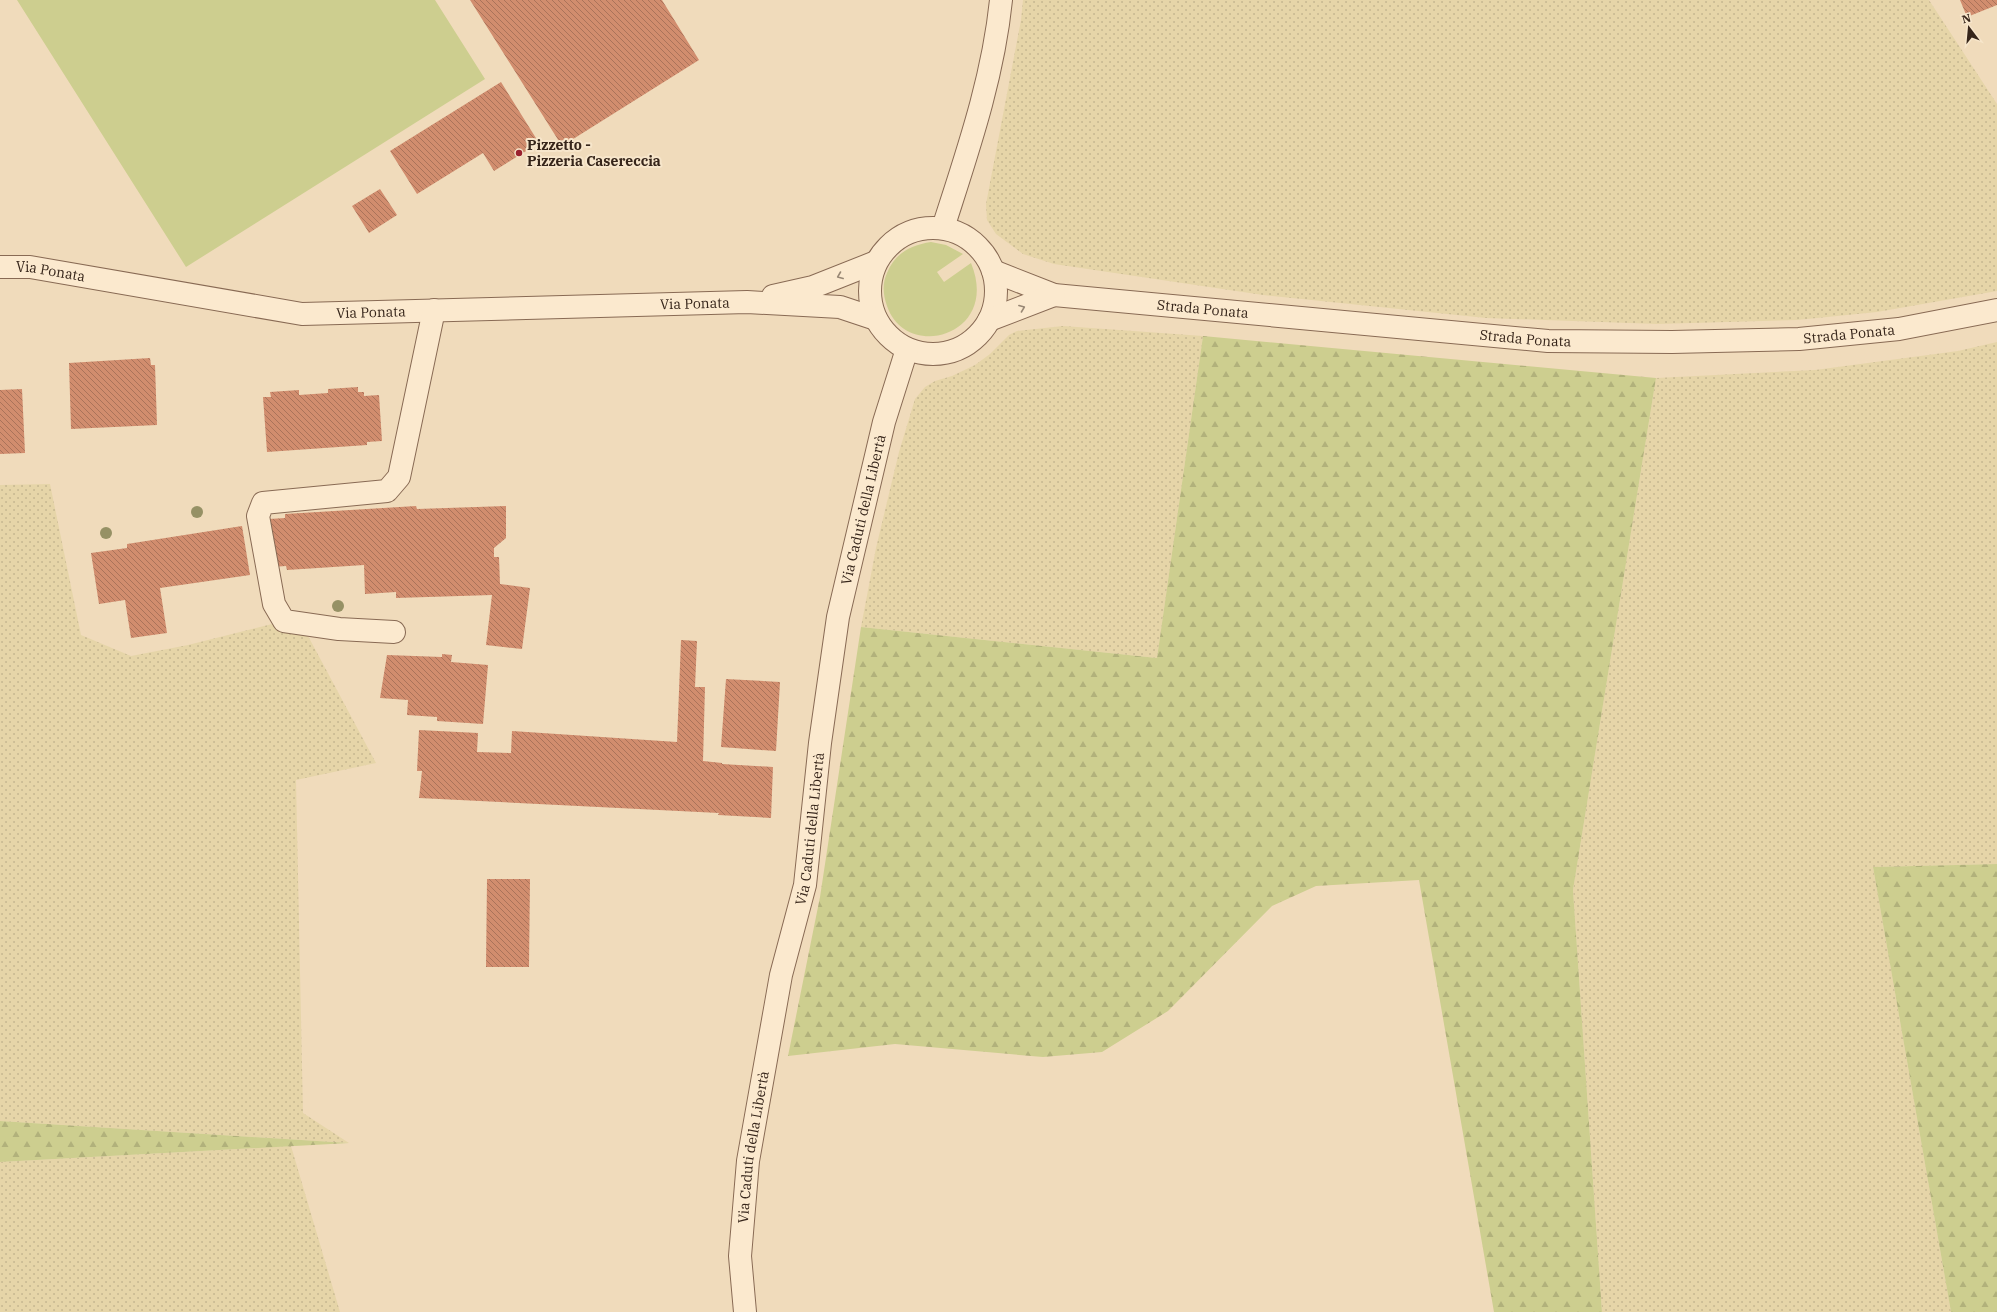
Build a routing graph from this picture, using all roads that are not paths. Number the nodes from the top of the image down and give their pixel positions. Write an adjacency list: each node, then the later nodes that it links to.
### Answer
1 (1001, 0): 2 (street)
2 (943, 228): 3 (street); 5 (street)
3 (876, 262): 7 (street, Via Ponata, one-way to 7); 10 (street)
4 (0, 267): 8 (street, Via Ponata)
5 (993, 271): 6 (street, Strada Ponata); 11 (street)
6 (1054, 295): 9 (street, Strada Ponata); 11 (street, Strada Ponata, one-way to 6)
7 (746, 302): 8 (street, Via Ponata); 10 (street, Via Ponata)
8 (434, 310): 13 (street)
9 (1997, 310)
10 (876, 320): 12 (street)
11 (989, 320): 12 (street)
12 (907, 349): 14 (street, Via Caduti della Libertà)
13 (394, 632)
14 (745, 1312)

